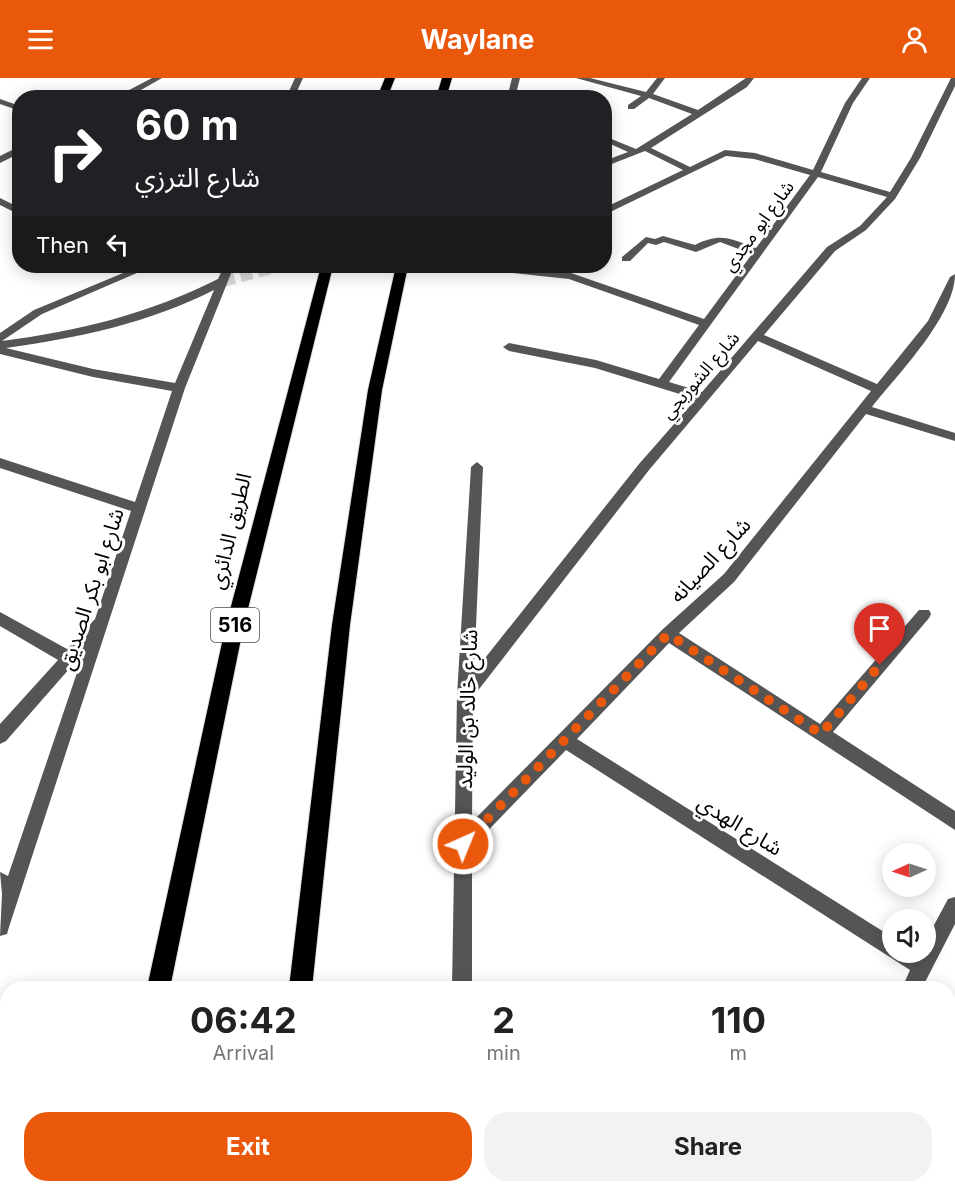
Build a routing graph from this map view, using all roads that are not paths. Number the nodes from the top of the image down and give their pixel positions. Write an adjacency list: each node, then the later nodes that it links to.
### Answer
1 (158, 78): 7 (street)
2 (580, 78): 8 (street)
3 (661, 78): 8 (street)
4 (750, 78): 10 (street)
5 (866, 78): 15 (street, شارع ابو مجدي)
6 (955, 78): 16 (street, شارع الشوربجي)
7 (133, 90)
8 (648, 95): 9 (street); 10 (street)
9 (632, 107)
10 (700, 114): 12 (street)
11 (612, 141): 12 (street)
12 (640, 150): 13 (street); 14 (street)
13 (612, 161)
14 (690, 170): 15 (street); 17 (street)
15 (816, 173): 16 (street); 18 (street, شارع ابو مجدي)
16 (891, 195): 29 (street, شارع الشوربجي)
17 (612, 208)
18 (759, 253): 19 (street); 28 (street, شارع ابو مجدي)
19 (626, 259)
20 (127, 273): 25 (street)
21 (226, 273): 27 (street, شارع ابو بكر الصديق)
22 (325, 273): 60 (highway, الطريق الدائري / 516)
23 (400, 273): 61 (highway)
24 (552, 273): 28 (street)
25 (124, 274): 30 (street)
26 (955, 277): 36 (street, شارع الصيانه)
27 (223, 281): 31 (street); 35 (street, شارع ابو بكر الصديق)
28 (707, 324): 34 (street, شارع ابو مجدي)
29 (757, 336): 36 (street); 37 (street, شارع الشوربجي)
30 (0, 338)
31 (0, 345)
32 (509, 347): 34 (street)
33 (0, 350): 35 (street)
34 (662, 384): 37 (street)
35 (179, 388): 42 (street, شارع ابو بكر الصديق)
36 (879, 390): 38 (street, شارع الصيانه)
37 (704, 397): 48 (street, شارع الشوربجي)
38 (864, 409): 39 (street); 46 (street, شارع الصيانه)
39 (955, 437)
40 (0, 463): 42 (street)
41 (477, 466): 48 (street, شارع خالد بن الوليد)
42 (138, 508): 44 (street, شارع ابو بكر الصديق)
43 (924, 614): 49 (street)
44 (105, 617): 47 (street); 54 (street, شارع ابو بكر الصديق)
45 (0, 618): 47 (street)
46 (668, 634): 49 (street); 51 (street, شارع الصيانه)
47 (70, 659): 50 (street)
48 (465, 696): 53 (street, شارع خالد بن الوليد)
49 (821, 734): 52 (street)
50 (0, 736)
51 (564, 740): 53 (street, شارع الصيانه); 57 (street, شارع الهدي)
52 (955, 821)
53 (463, 844): 62 (street, شارع خالد بن الوليد)
54 (6, 886): 56 (street, شارع ابو بكر الصديق)
55 (955, 906): 59 (street)
56 (0, 927)
57 (882, 942)
58 (916, 963): 59 (street)
59 (921, 966): 63 (street)
60 (159, 981)
61 (301, 981)
62 (465, 981)
63 (915, 981)

